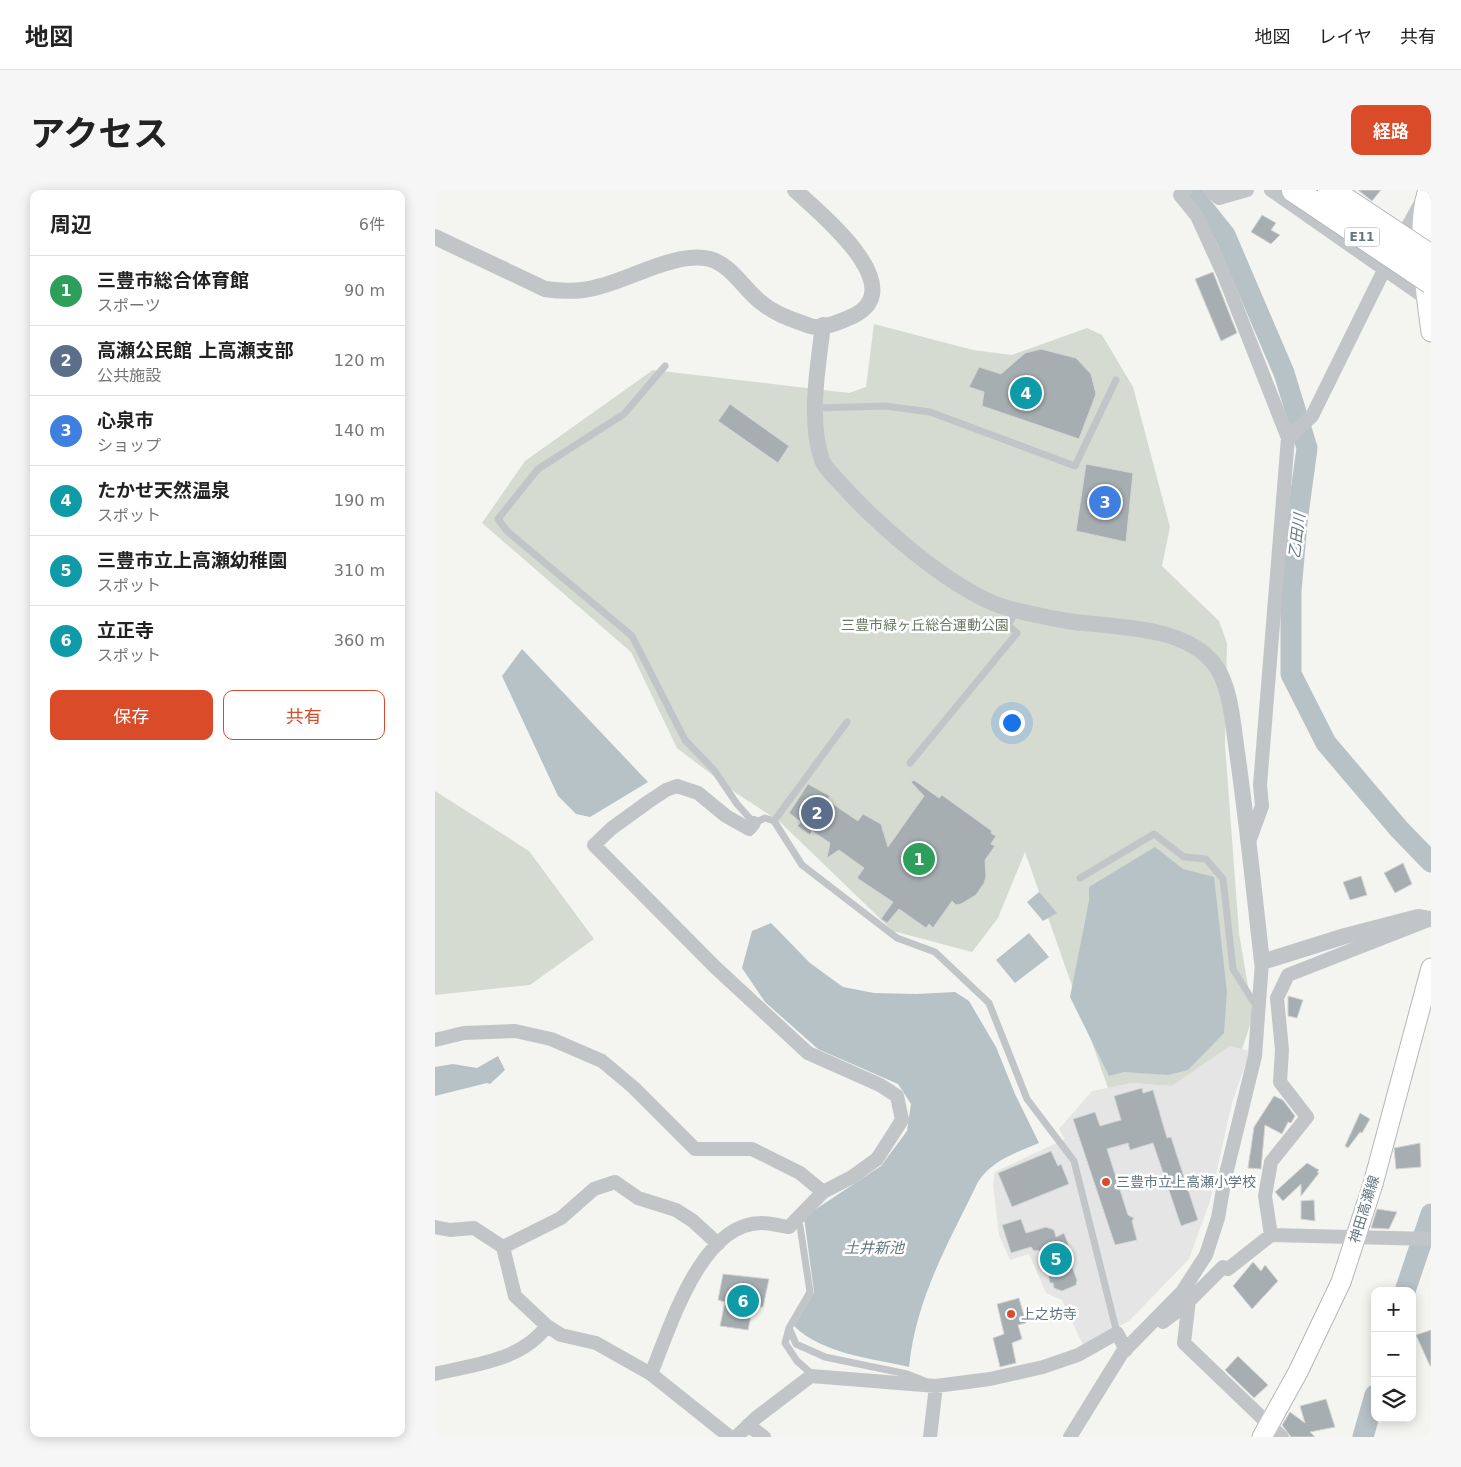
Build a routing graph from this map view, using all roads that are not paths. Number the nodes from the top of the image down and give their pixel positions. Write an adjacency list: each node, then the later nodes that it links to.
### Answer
1 (795, 190): 14 (street)
2 (1210, 190): 3 (street)
3 (1247, 190)
4 (1271, 190): 12 (street)
5 (1294, 190): 13 (highway, E11, bridge)
6 (1330, 190): 11 (highway, E11, bridge)
7 (1425, 191): 9 (street); 11 (main road)
8 (1183, 193): 19 (street)
9 (1405, 230): 11 (street); 12 (street)
10 (435, 237): 14 (street)
11 (1428, 246): 13 (main road)
12 (1385, 268): 13 (street); 19 (street)
13 (1430, 294): 15 (main road)
14 (823, 325): 18 (street)
15 (1431, 332)
16 (665, 366): 24 (lane)
17 (1116, 380): 18 (lane)
18 (817, 408): 20 (street)
19 (1288, 438): 25 (street)
20 (1017, 609): 22 (lane); 25 (street)
21 (847, 722): 23 (lane)
22 (909, 763)
23 (773, 821): 24 (lane); 43 (lane)
24 (754, 822): 32 (street)
25 (1250, 839): 28 (street)
26 (1079, 878): 30 (lane)
27 (1431, 919): 28 (street); 35 (street)
28 (1262, 962): 30 (street)
29 (1431, 968): 36 (main road, 神田高瀬線)
30 (1259, 1011): 44 (street)
31 (435, 1040): 32 (street)
32 (823, 1192): 33 (street)
33 (795, 1220): 38 (street); 42 (lane)
34 (435, 1227): 39 (street)
35 (1271, 1235): 36 (street); 40 (street)
36 (1356, 1237): 37 (street); 50 (main road, 神田高瀬線)
37 (1431, 1239)
38 (718, 1244): 39 (street); 46 (street)
39 (503, 1247): 41 (street)
40 (1189, 1300): 44 (street); 50 (street)
41 (547, 1326): 45 (street); 46 (street)
42 (789, 1328): 47 (lane); 48 (lane)
43 (1117, 1333): 44 (street); 48 (street)
44 (1125, 1350): 55 (street)
45 (435, 1374)
46 (651, 1374): 51 (street)
47 (816, 1377): 48 (street); 49 (street)
48 (937, 1386): 54 (street)
49 (748, 1425): 52 (street); 53 (street)
50 (1265, 1430): 56 (street)
51 (730, 1437)
52 (737, 1437)
53 (764, 1437)
54 (930, 1437)
55 (1070, 1437)
56 (1282, 1437)

